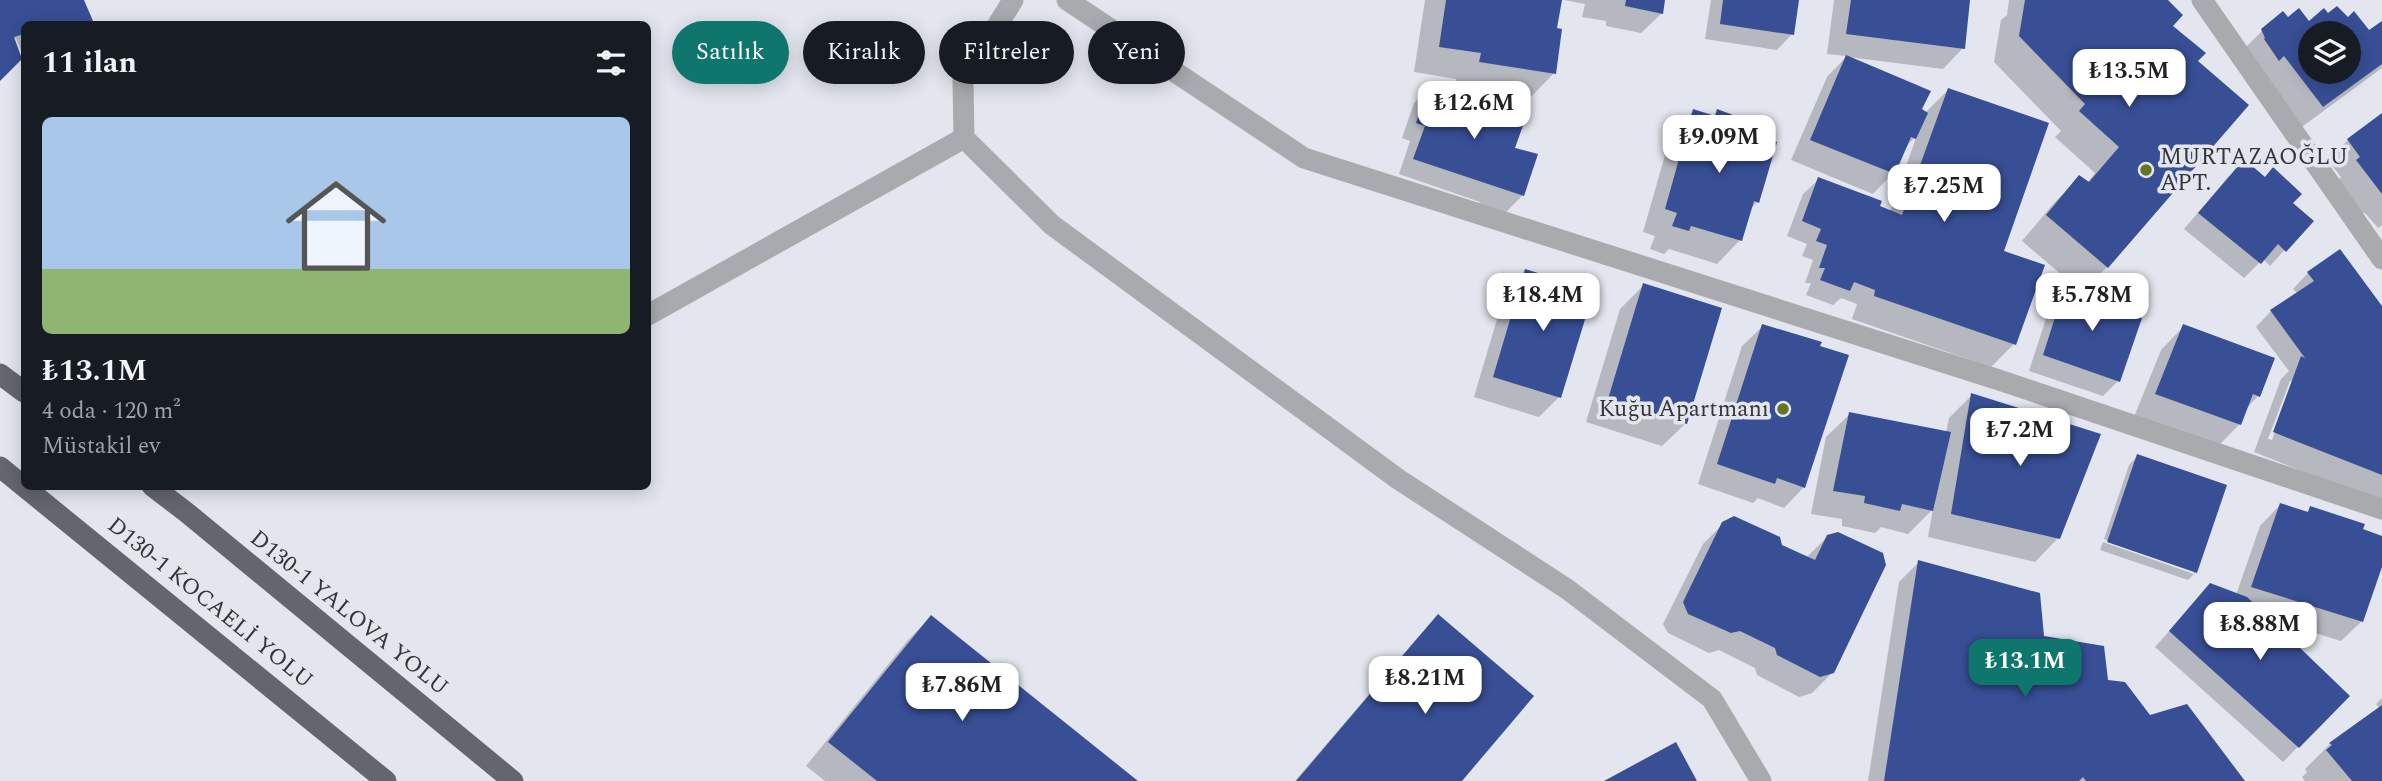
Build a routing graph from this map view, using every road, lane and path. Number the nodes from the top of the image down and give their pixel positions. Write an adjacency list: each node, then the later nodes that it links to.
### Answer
1 (1013, 0): 4 (street)
2 (1067, 0): 13 (street)
3 (2202, 0): 5 (street)
4 (964, 138): 6 (street); 16 (street)
5 (2382, 259)
6 (651, 313)
7 (0, 374): 8 (highway)
8 (21, 390)
9 (0, 467): 10 (highway, D130-1 KOCAELİ YOLU)
10 (21, 484)
11 (28, 490): 14 (highway, D130-1 KOCAELİ YOLU)
12 (157, 490): 15 (highway, D130-1 YALOVA YOLU)
13 (2382, 509)
14 (386, 781)
15 (513, 781)
16 (1761, 781)

